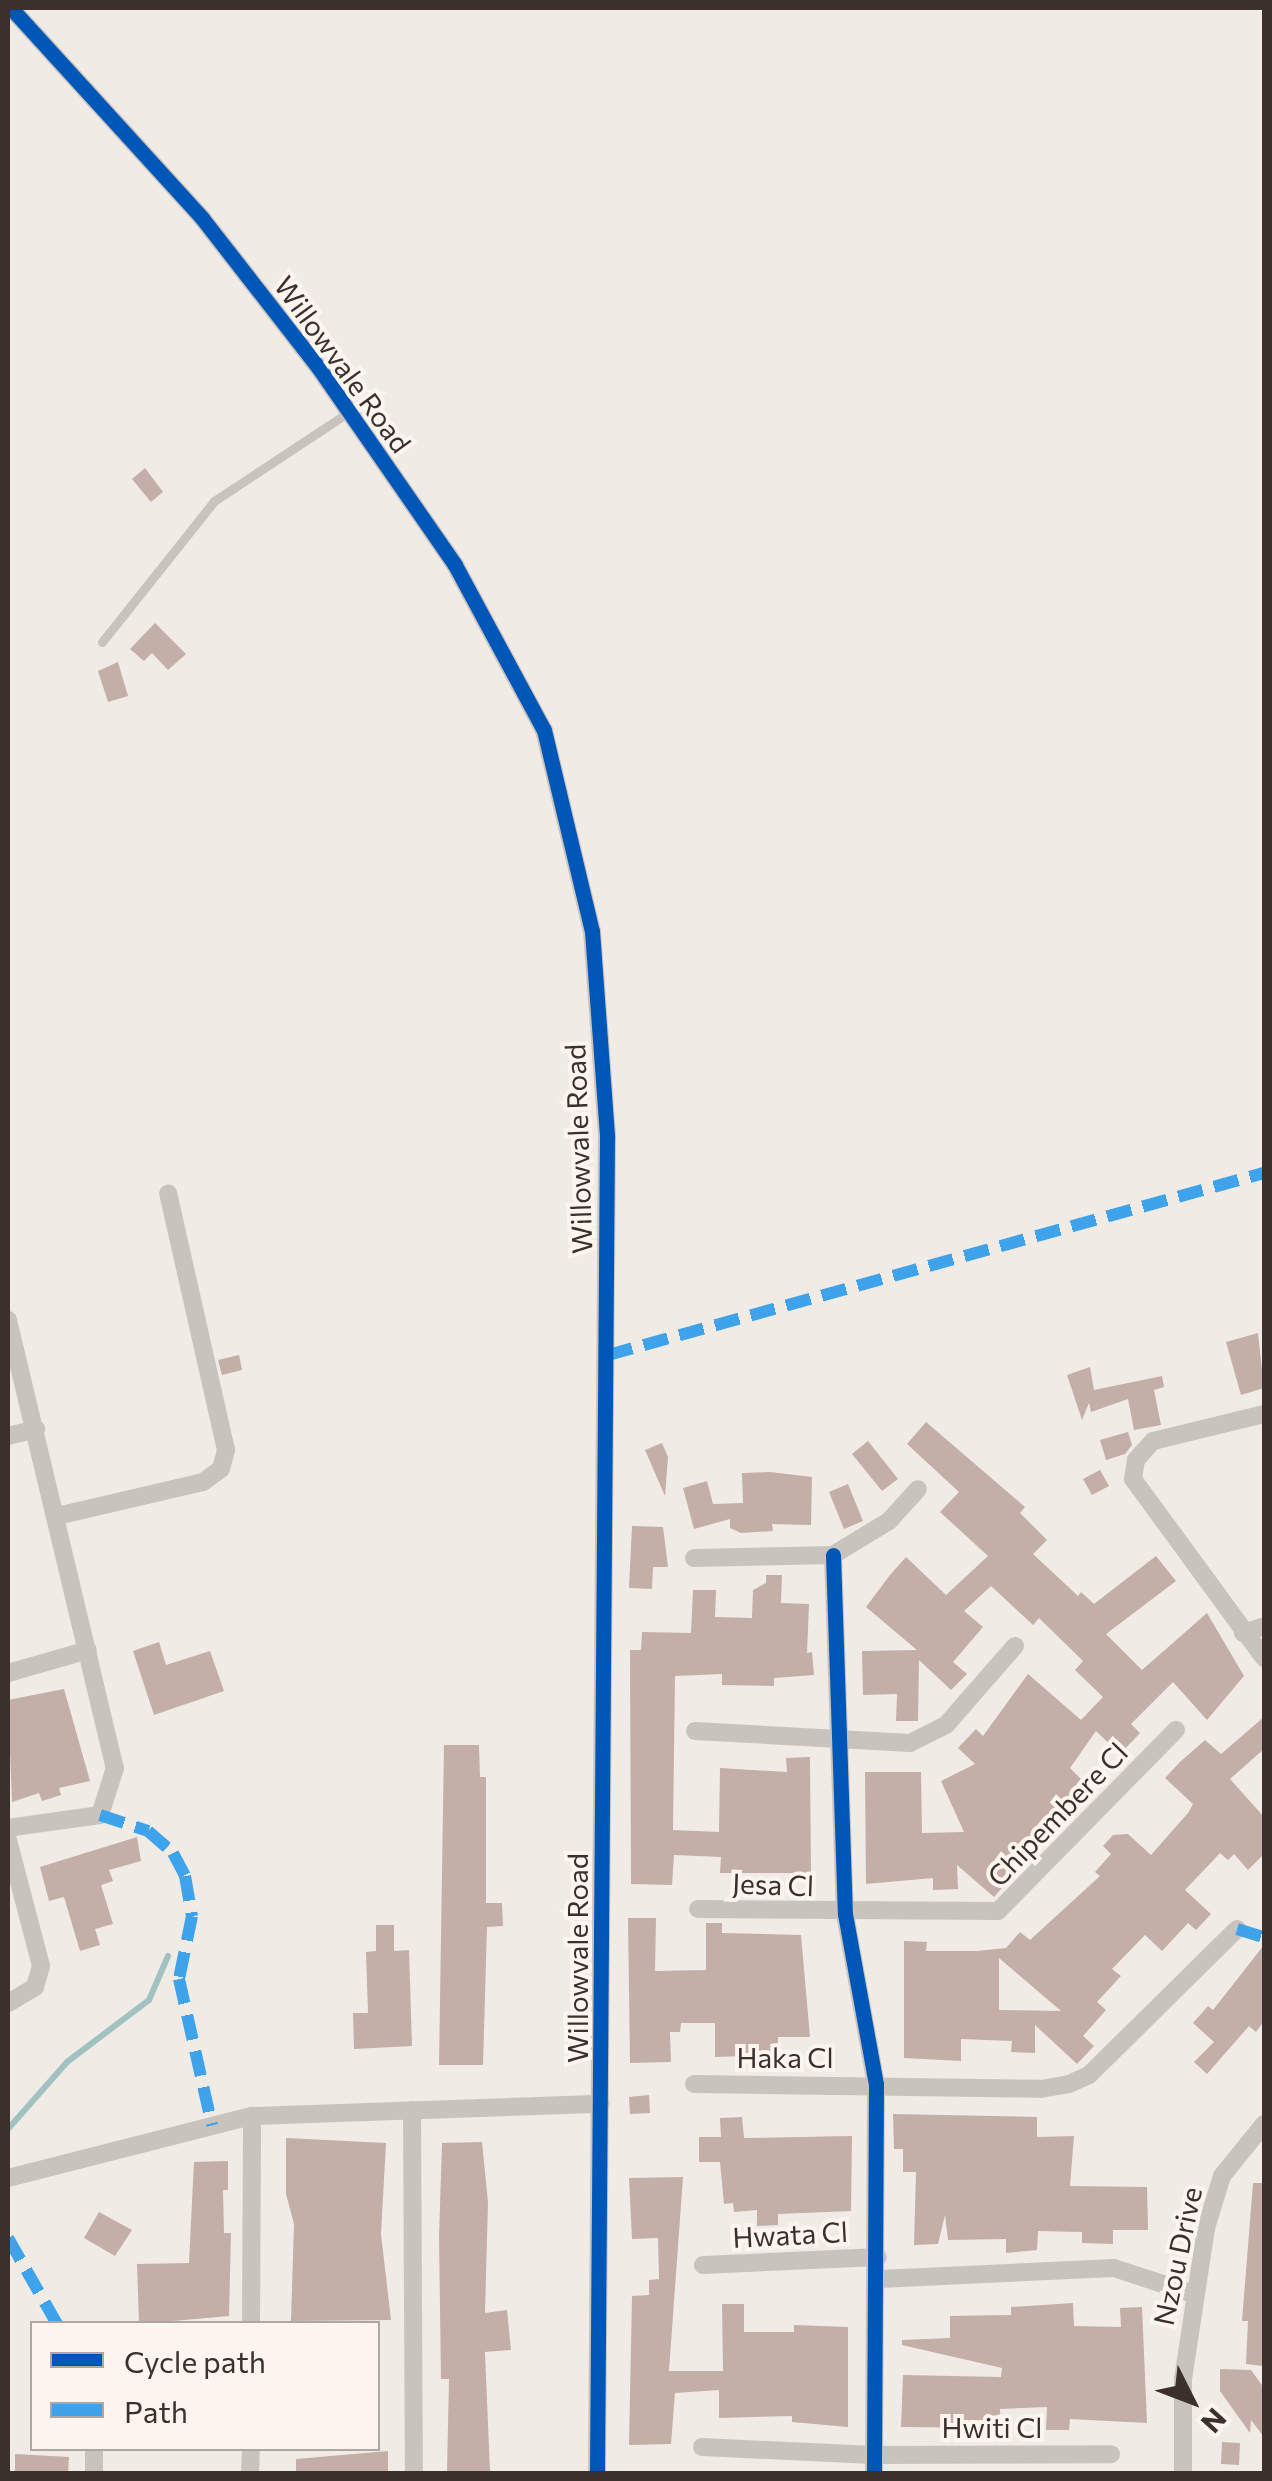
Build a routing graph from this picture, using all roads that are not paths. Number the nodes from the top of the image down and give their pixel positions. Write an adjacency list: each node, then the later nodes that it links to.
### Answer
1 (10, 8): 2 (street, Willowvale Road)
2 (349, 412): 3 (lane); 30 (street, Willowvale Road)
3 (102, 642)
4 (168, 1194): 10 (street)
5 (8, 1320): 7 (street)
6 (1264, 1414): 14 (street)
7 (36, 1429): 8 (street); 10 (street)
8 (8, 1436)
9 (918, 1489): 11 (street)
10 (58, 1516): 16 (street)
11 (833, 1555): 12 (street); 21 (street)
12 (694, 1558)
13 (1264, 1626): 14 (street)
14 (1243, 1633): 17 (street)
15 (1015, 1646): 21 (street)
16 (88, 1650): 18 (street); 22 (street)
17 (1264, 1658)
18 (8, 1672)
19 (1176, 1730): 25 (street, Chipembere Cl)
20 (694, 1731): 21 (street)
21 (842, 1742): 25 (street)
22 (8, 1828)
23 (8, 1840): 27 (street)
24 (698, 1909): 25 (street, Jesa Cl)
25 (845, 1914): 29 (street)
26 (1237, 1929): 29 (street, Haka Cl)
27 (8, 2003)
28 (694, 2084): 29 (street, Haka Cl)
29 (876, 2084): 35 (street)
30 (601, 2104): 31 (street); 44 (street, Willowvale Road)
31 (412, 2110): 32 (street); 43 (street)
32 (252, 2116): 34 (street); 39 (street)
33 (1264, 2124): 38 (street, Nzou Drive)
34 (8, 2178)
35 (878, 2257): 36 (street, Hwata Cl); 37 (street)
36 (704, 2265)
37 (880, 2279): 38 (street); 42 (street)
38 (1192, 2294): 45 (street, Nzou Drive)
39 (251, 2321)
40 (702, 2447): 42 (street, Hwiti Cl)
41 (1111, 2454): 42 (street, Hwiti Cl)
42 (874, 2464)
43 (414, 2474)
44 (598, 2474)
45 (1183, 2474)

